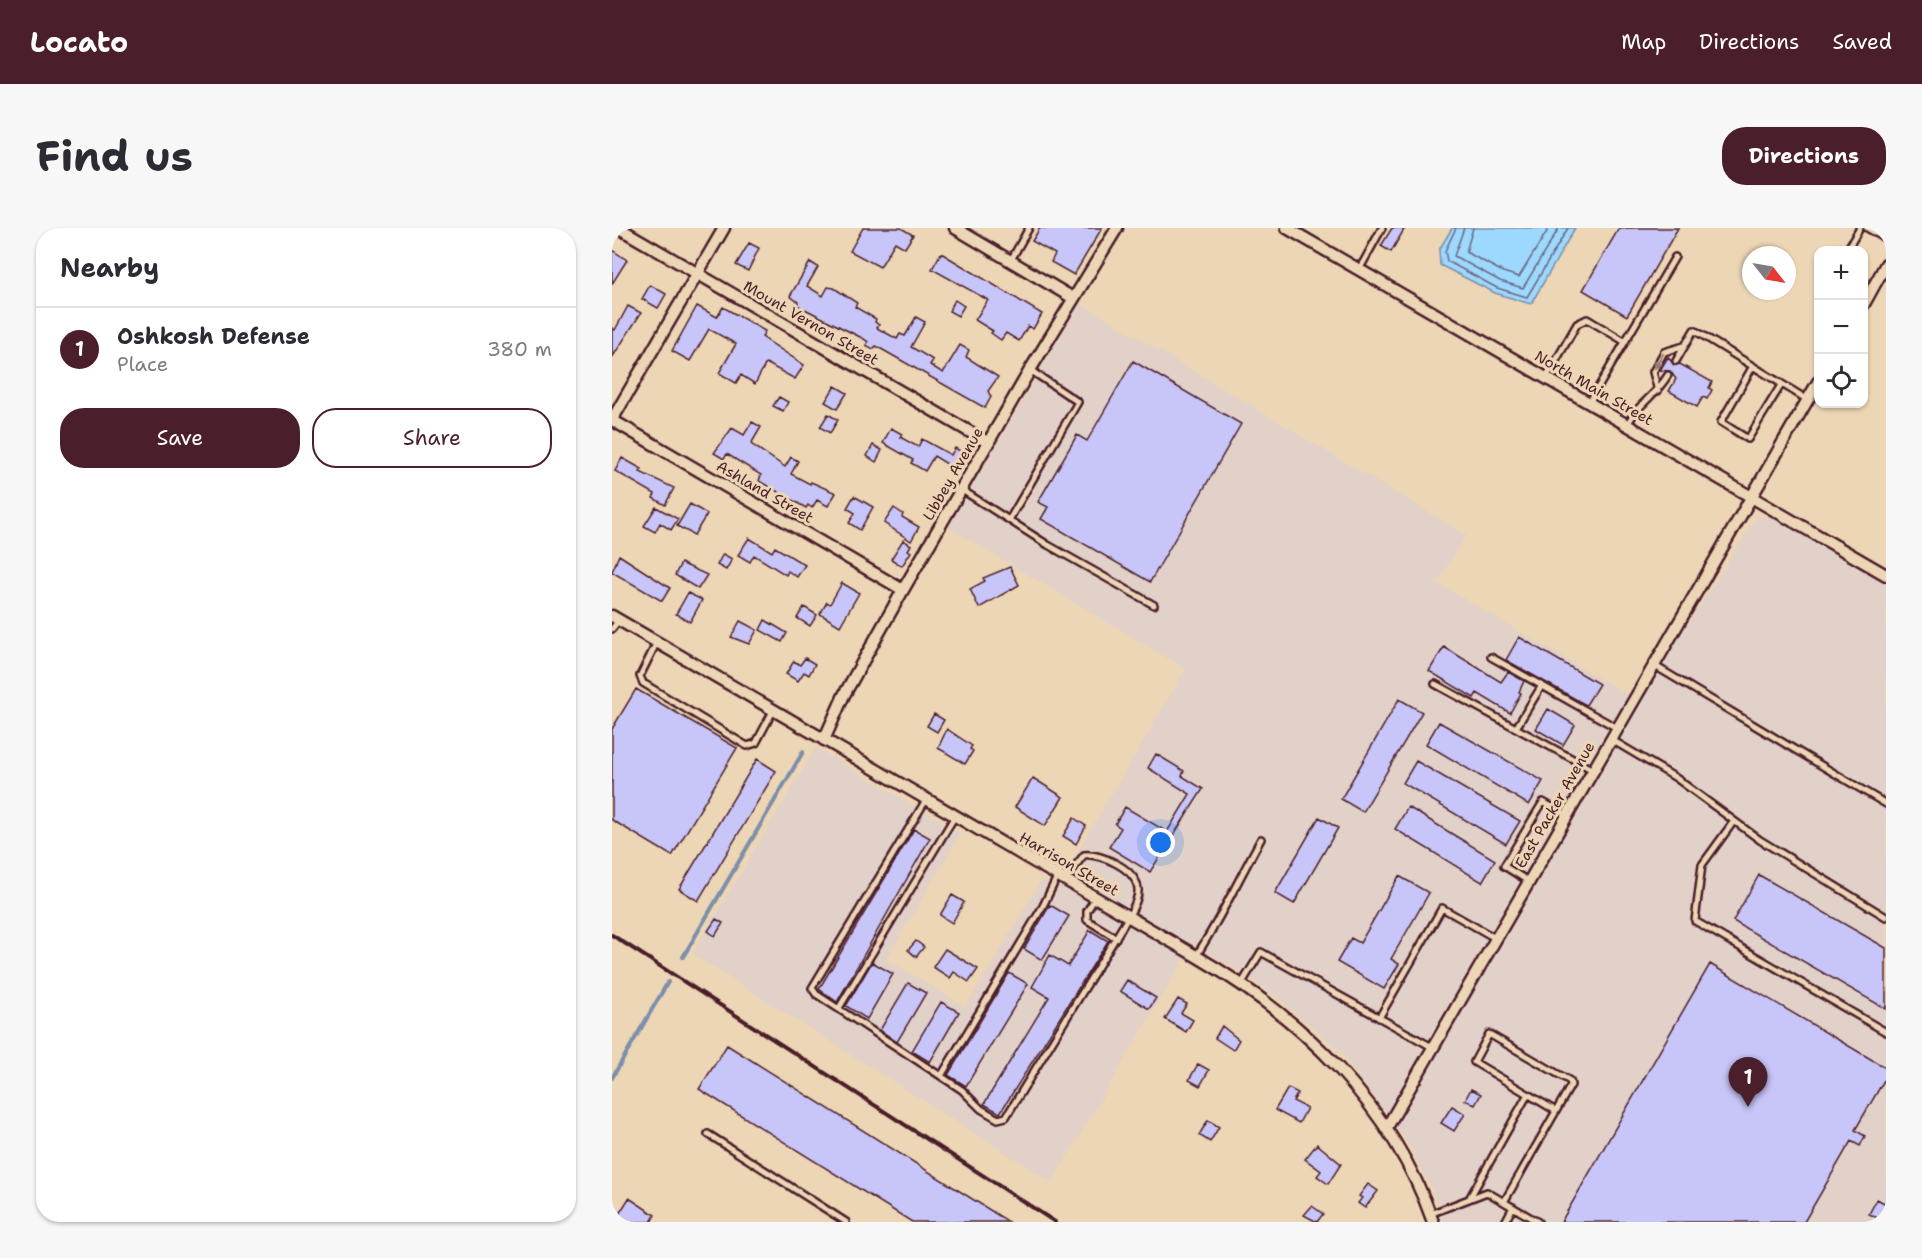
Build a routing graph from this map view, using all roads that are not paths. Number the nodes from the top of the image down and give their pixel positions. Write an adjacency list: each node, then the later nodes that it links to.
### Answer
1 (619, 228): 16 (street, Mount Vernon Street)
2 (724, 228): 16 (street)
3 (955, 228): 13 (street)
4 (1029, 228): 13 (lane)
5 (1117, 228): 17 (street, Libbey Avenue)
6 (1287, 228): 15 (street, North Main Street)
7 (1382, 228): 15 (lane)
8 (1860, 228): 11 (lane)
9 (1867, 228): 10 (lane)
10 (1886, 239)
11 (1849, 246)
12 (1675, 257): 19 (lane)
13 (1011, 260): 17 (street)
14 (1886, 264): 18 (street)
15 (1359, 270): 25 (street, North Main Street)
16 (696, 274): 31 (street); 33 (street, Mount Vernon Street)
17 (1073, 298): 23 (street, Libbey Avenue)
18 (1865, 300)
19 (1624, 342): 25 (lane); 30 (lane)
20 (1685, 346): 21 (lane); 22 (lane); 28 (lane, one-way to 28)
21 (1676, 361)
22 (1753, 366): 26 (lane); 26 (lane)
23 (1030, 370): 33 (street, Libbey Avenue); 36 (lane)
24 (1668, 375): 28 (lane)
25 (1545, 378): 30 (street, North Main Street)
26 (1781, 385): 29 (lane)
27 (1814, 389): 29 (street, East Packer Avenue)
28 (1658, 391): 32 (lane)
29 (1808, 400): 35 (street, East Packer Avenue)
30 (1589, 403): 32 (street, North Main Street)
31 (612, 420): 38 (street, Ashland Street)
32 (1627, 424): 35 (street, North Main Street)
33 (989, 443): 34 (street, Libbey Avenue)
34 (962, 490): 36 (lane); 38 (street, Libbey Avenue)
35 (1751, 496): 37 (street, North Main Street); 43 (street, East Packer Avenue)
36 (1009, 520): 39 (lane)
37 (1886, 575)
38 (903, 590): 50 (street, Libbey Avenue)
39 (1154, 604)
40 (614, 622): 41 (street, Harrison Street)
41 (657, 642): 46 (street, Harrison Street); 46 (lane)
42 (1491, 657): 45 (lane)
43 (1653, 665): 48 (street, East Packer Avenue); 53 (lane)
44 (1435, 684): 47 (lane)
45 (1541, 687): 47 (lane); 48 (lane)
46 (774, 709): 50 (street, Harrison Street)
47 (1516, 728): 51 (lane)
48 (1617, 728): 49 (street, East Packer Avenue)
49 (1611, 739): 51 (street, East Packer Avenue); 56 (lane)
50 (825, 740): 52 (street, Harrison Street)
51 (1593, 770): 55 (street, East Packer Avenue)
52 (927, 798): 54 (street, Harrison Street); 67 (lane)
53 (1886, 804)
54 (955, 815): 58 (street, Harrison Street); 67 (lane)
55 (1566, 815): 59 (street, East Packer Avenue); 59 (lane)
56 (1734, 821): 62 (lane); 69 (lane)
57 (1261, 839): 65 (lane)
58 (1061, 877): 60 (street, Harrison Street); 61 (lane); 71 (lane)
59 (1528, 881): 64 (street, East Packer Avenue)
60 (1096, 897): 61 (street, Harrison Street); 63 (lane)
61 (1129, 916): 63 (lane); 65 (street, Harrison Street)
62 (1886, 917)
63 (1116, 938): 71 (lane)
64 (1495, 938): 68 (lane); 70 (street, East Packer Avenue)
65 (1196, 956): 66 (street, Harrison Street)
66 (1242, 983): 68 (lane); 74 (street, Harrison Street)
67 (839, 1008): 71 (lane)
68 (1379, 1018): 70 (lane)
69 (1886, 1032)
70 (1432, 1047): 74 (street, East Packer Avenue)
71 (941, 1076)
72 (1528, 1094): 73 (lane); 73 (lane); 76 (lane)
73 (1556, 1111): 77 (lane)
74 (1386, 1129): 79 (street, Harrison Street)
75 (708, 1134): 80 (lane)
76 (1469, 1199): 77 (lane); 79 (lane)
77 (1504, 1202): 78 (lane)
78 (1513, 1208): 81 (lane); 82 (lane)
79 (1432, 1218)
80 (846, 1222)
81 (1506, 1222)
82 (1538, 1222)

